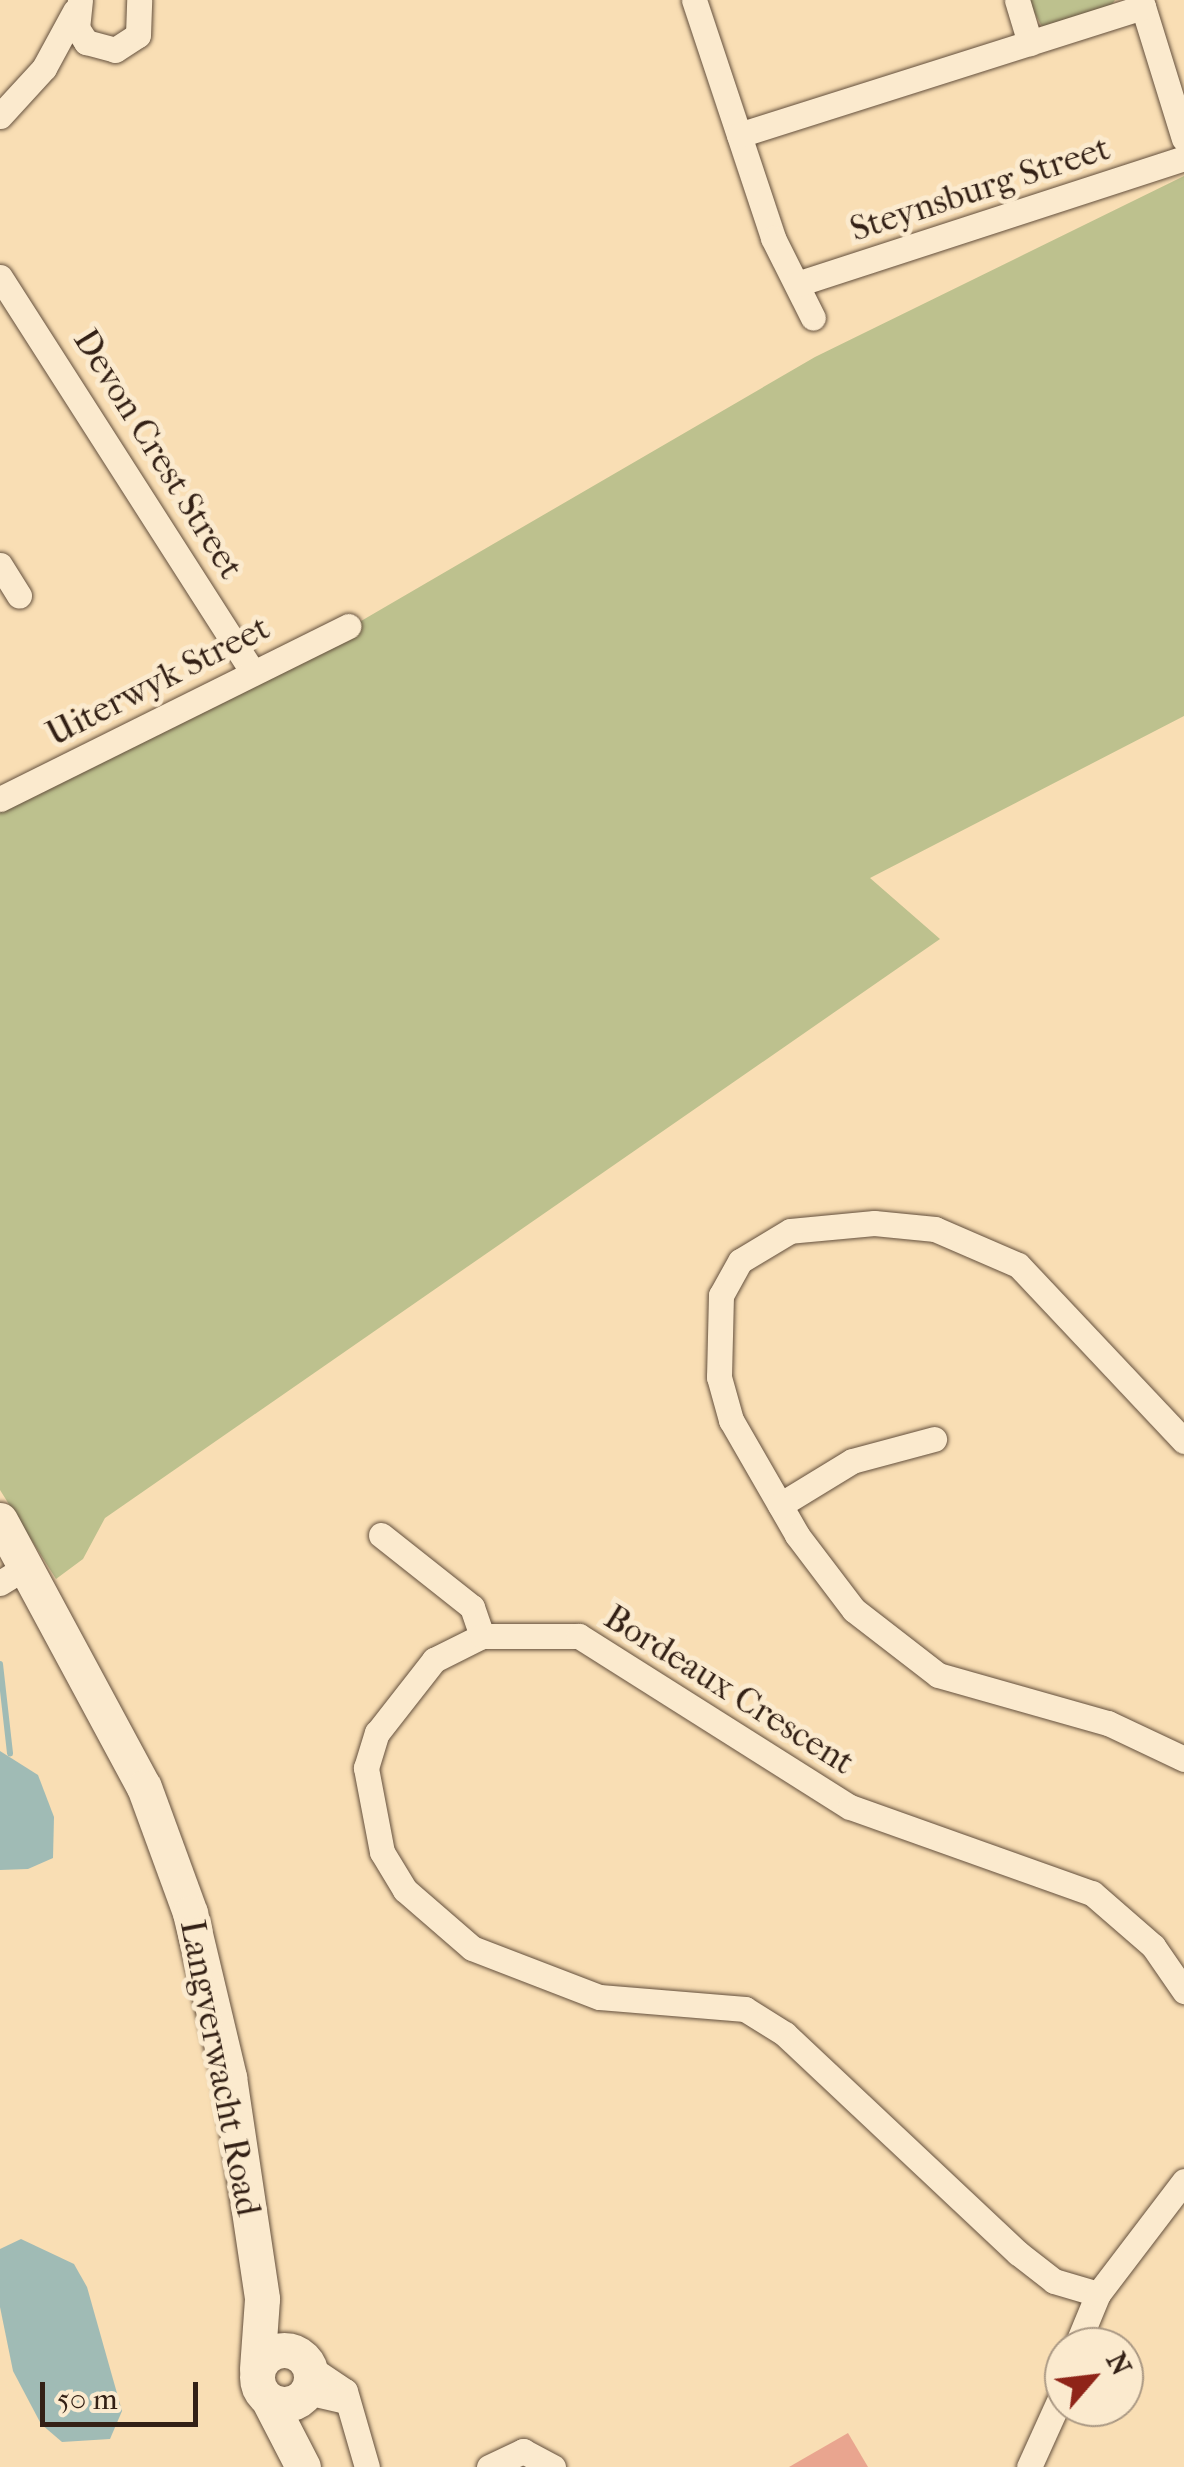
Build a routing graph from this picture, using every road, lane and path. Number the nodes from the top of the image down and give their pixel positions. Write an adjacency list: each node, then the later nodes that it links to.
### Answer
1 (160, 0): 6 (street)
2 (694, 0): 11 (street)
3 (1018, 0): 7 (street)
4 (1142, 4): 7 (street); 12 (street)
5 (78, 5): 8 (street); 9 (street)
6 (141, 11): 8 (street)
7 (1030, 43): 11 (street)
8 (102, 50): 9 (street)
9 (44, 68): 10 (street)
10 (0, 116)
11 (739, 135): 15 (street)
12 (1184, 139)
13 (1184, 158): 15 (street, Steynsburg Street)
14 (0, 278): 20 (street, Devon Crest Street)
15 (797, 284): 16 (street)
16 (813, 318)
17 (0, 565): 18 (street)
18 (19, 595)
19 (348, 626): 20 (street, Uiterwyk Street)
20 (252, 671): 21 (street, Uiterwyk Street)
21 (0, 800)
22 (934, 1438): 24 (street)
23 (1184, 1440): 24 (street)
24 (780, 1505): 29 (street)
25 (0, 1520): 27 (street, Langverwacht Road)
26 (380, 1535): 28 (street)
27 (13, 1574): 34 (street, Langverwacht Road)
28 (482, 1636): 30 (street, Bordeaux Crescent); 32 (street, Bordeaux Crescent)
29 (1184, 1759)
30 (1184, 1991)
31 (1184, 2181): 32 (street)
32 (1098, 2294): 33 (street)
33 (1084, 2327)
34 (290, 2380): 36 (street); 37 (street)
35 (1048, 2427): 38 (street)
36 (303, 2466)
37 (366, 2466)
38 (1032, 2466)
39 (489, 2467): 40 (street)
40 (553, 2467)

